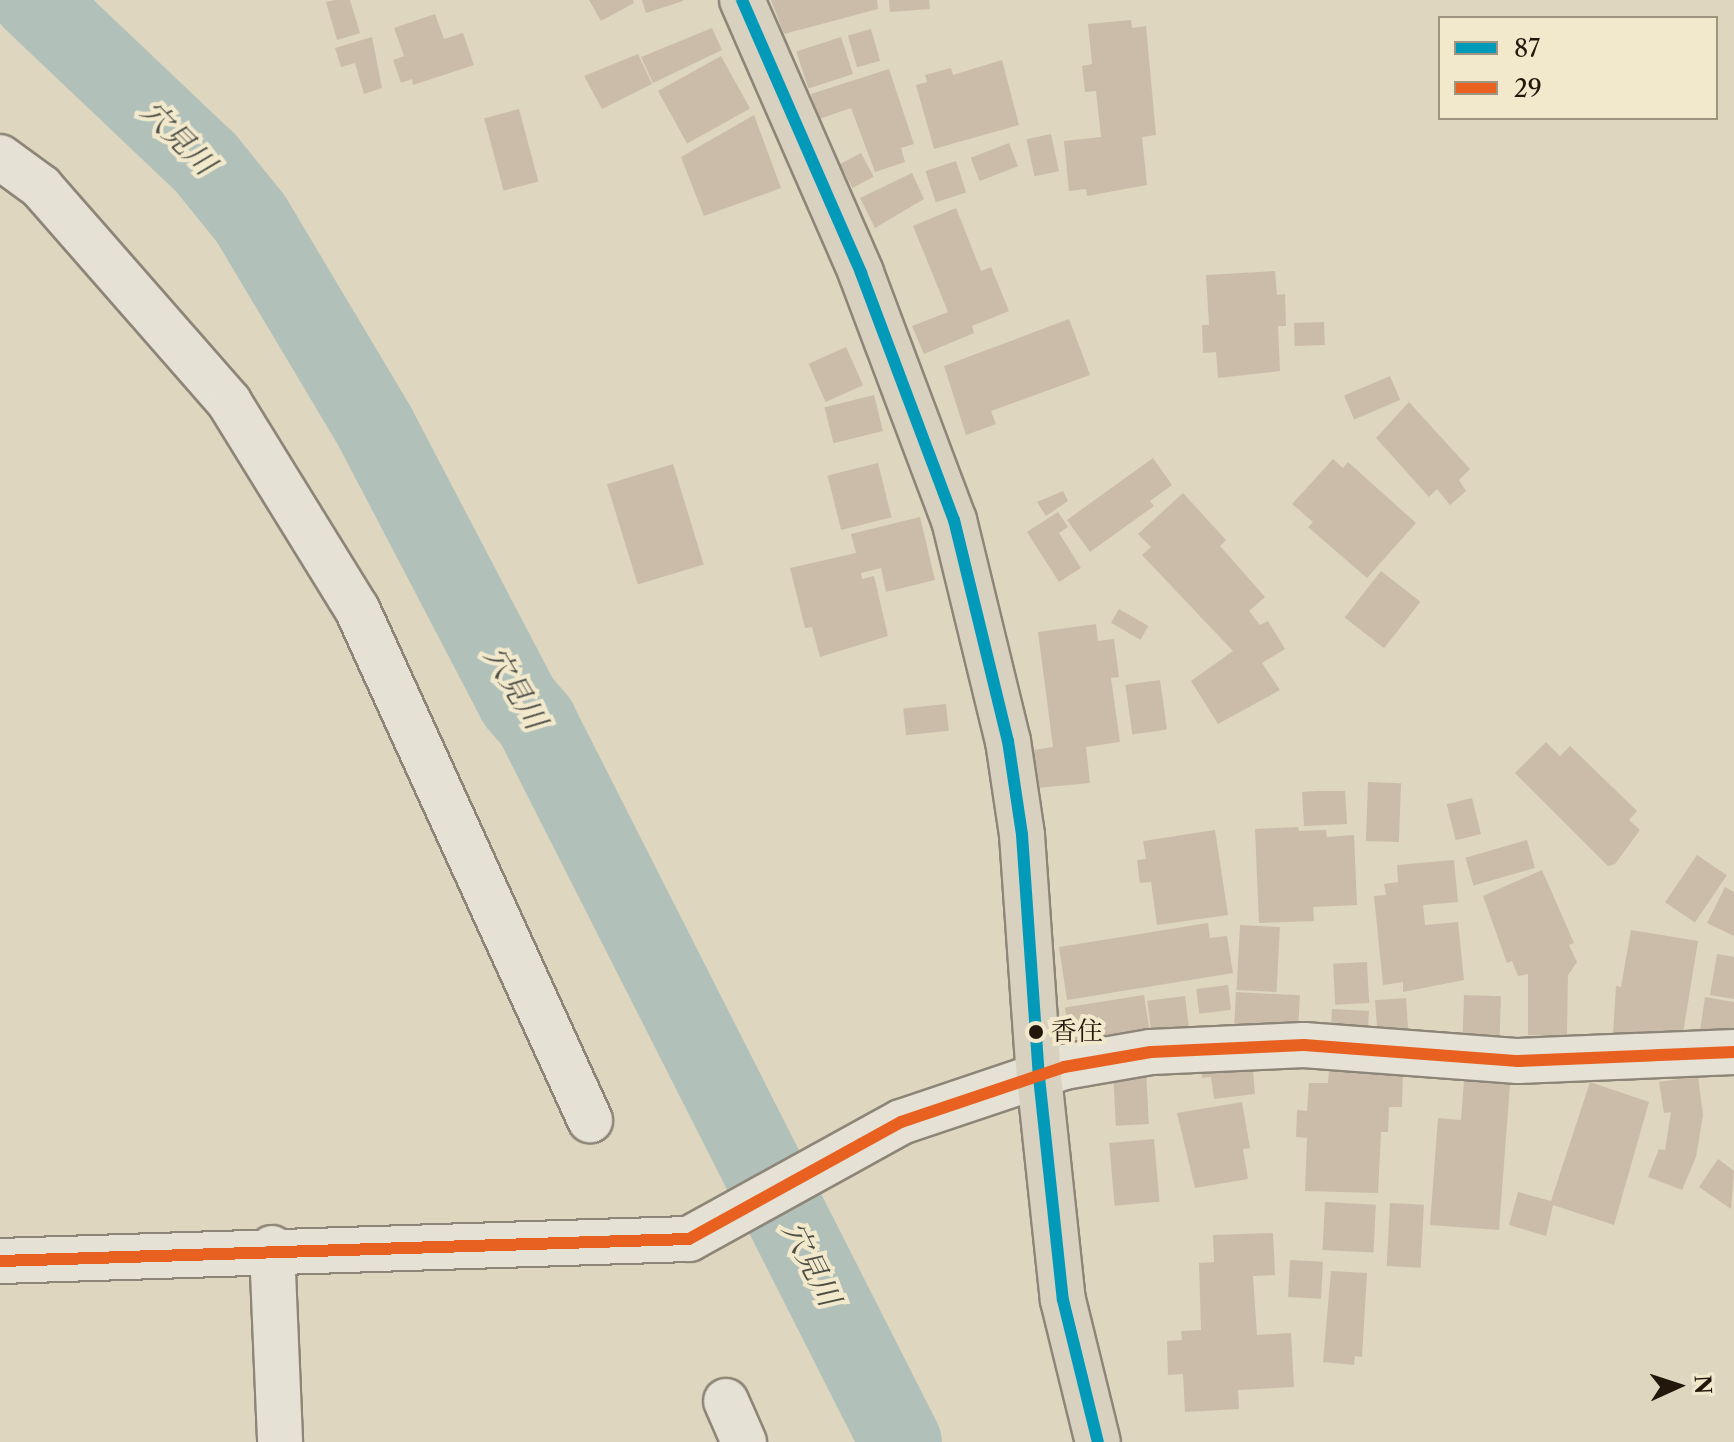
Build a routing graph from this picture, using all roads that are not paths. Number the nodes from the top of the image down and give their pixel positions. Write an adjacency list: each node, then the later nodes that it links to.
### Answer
1 (742, 0): 4 (main road)
2 (0, 157): 5 (street)
3 (1734, 1052): 4 (street)
4 (1039, 1077): 6 (street); 11 (main road)
5 (590, 1120)
6 (272, 1248): 7 (street); 9 (street)
7 (0, 1261)
8 (726, 1401): 10 (street)
9 (280, 1442)
10 (744, 1442)
11 (1098, 1442)

